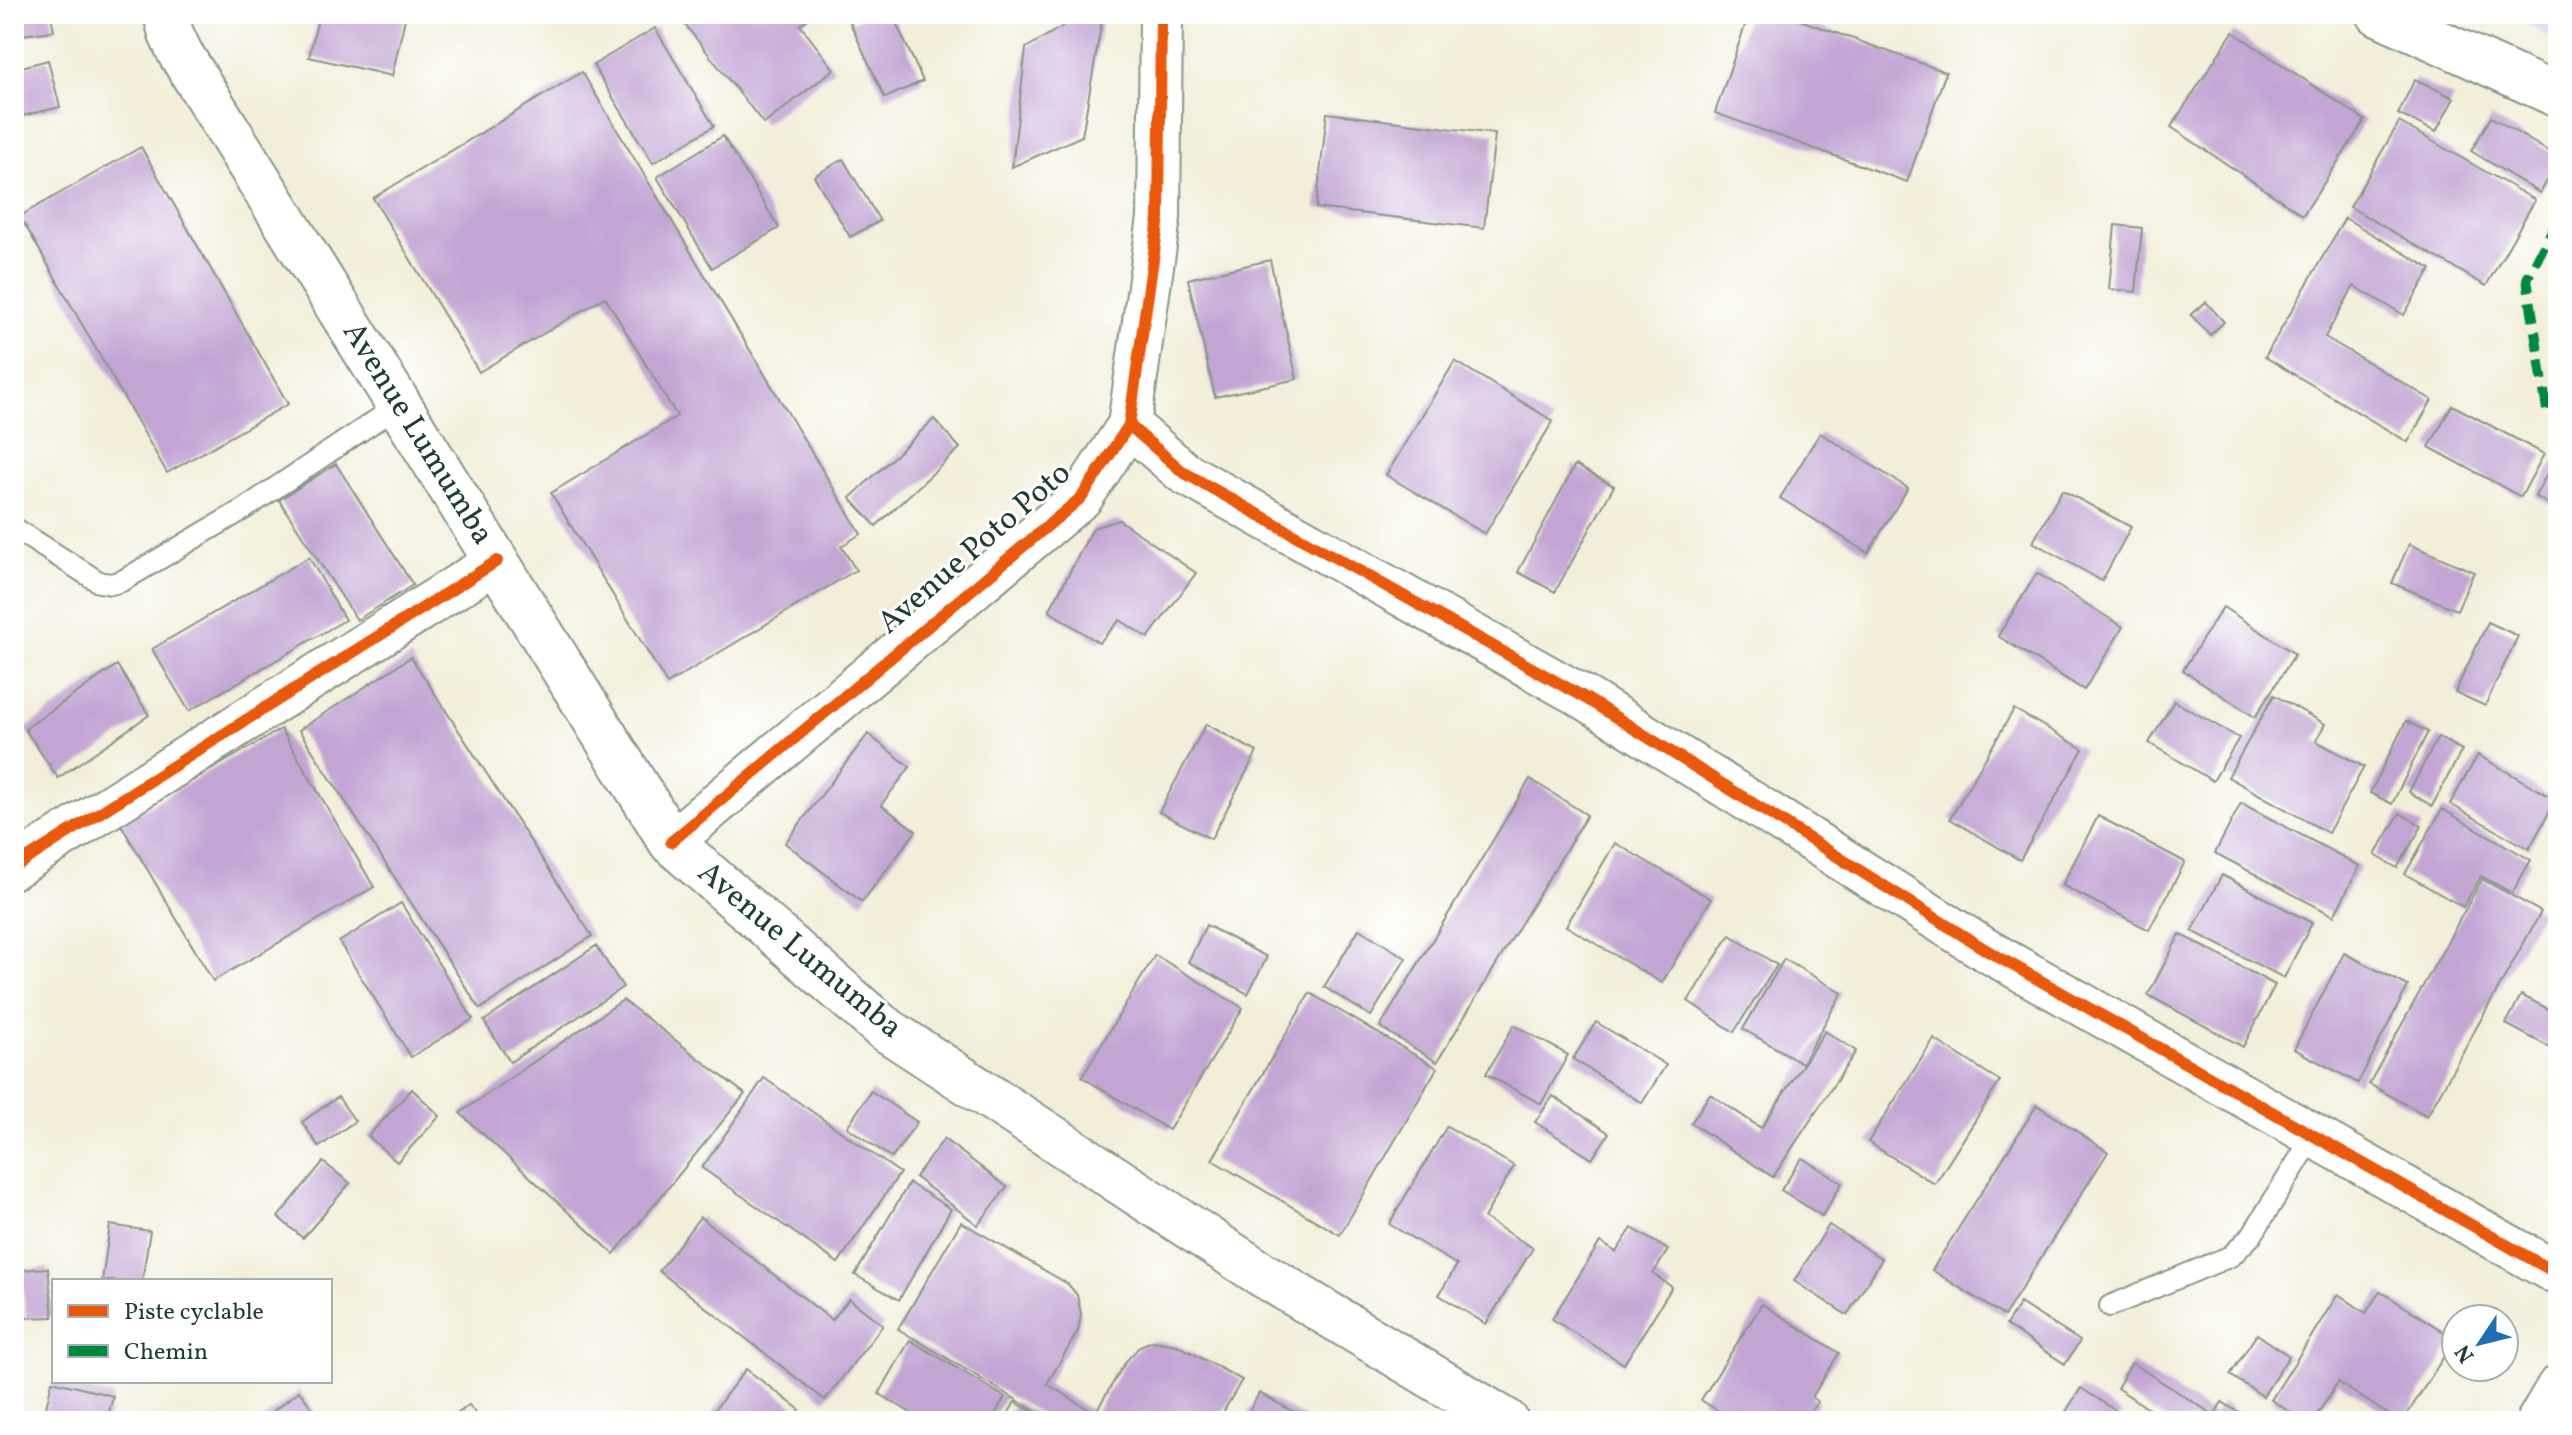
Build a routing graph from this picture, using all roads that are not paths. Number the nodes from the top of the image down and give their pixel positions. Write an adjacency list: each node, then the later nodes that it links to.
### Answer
1 (166, 14): 5 (main road, Avenue Lumumba)
2 (1161, 14): 6 (street, Avenue Poto Poto)
3 (2378, 14): 4 (street)
4 (2558, 96)
5 (399, 405): 7 (lane); 8 (main road, Avenue Lumumba)
6 (1129, 425): 9 (street, Avenue Poto Poto); 11 (street)
7 (14, 528)
8 (497, 561): 9 (main road, Avenue Lumumba); 10 (street)
9 (671, 842): 15 (main road, Avenue Lumumba)
10 (14, 867)
11 (2314, 1135): 12 (street); 13 (lane)
12 (2558, 1274)
13 (2110, 1306)
14 (2558, 1387): 16 (street)
15 (1506, 1421)
16 (2538, 1421)

